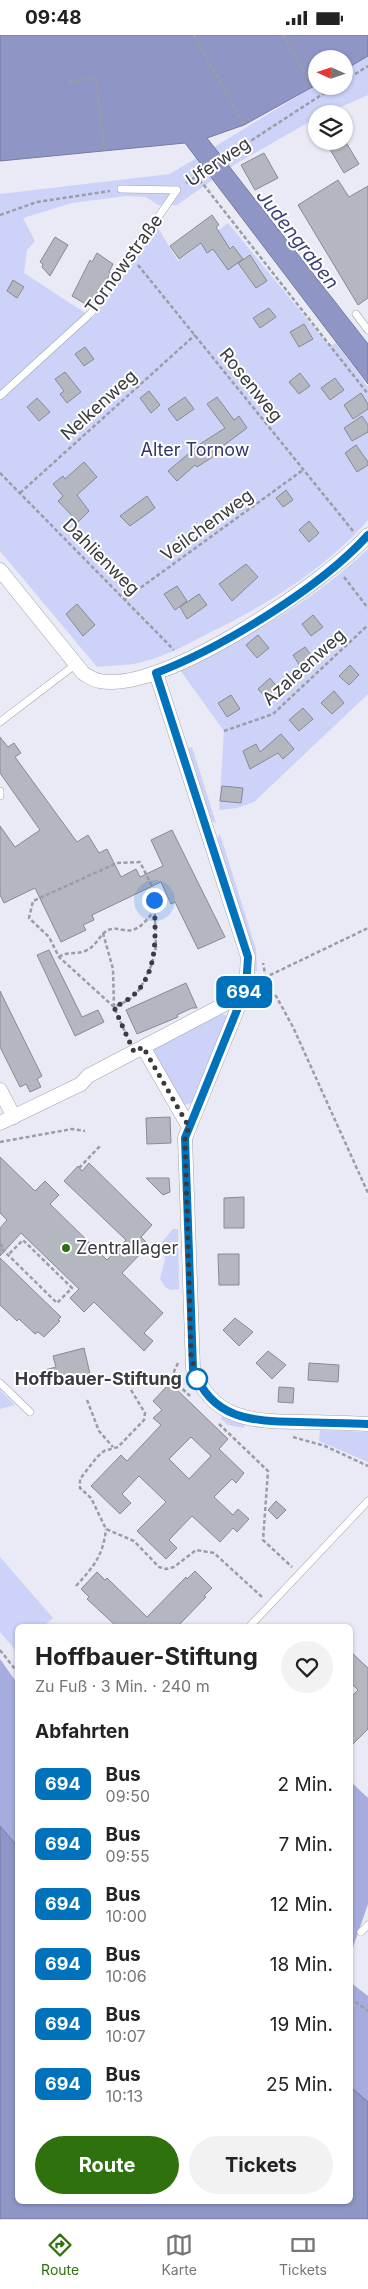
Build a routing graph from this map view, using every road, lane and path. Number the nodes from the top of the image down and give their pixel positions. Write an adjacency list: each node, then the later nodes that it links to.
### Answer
1 (194, 35): 8 (path)
2 (283, 35): 5 (path)
3 (368, 66): 4 (path)
4 (353, 75)
5 (308, 78)
6 (69, 82): 9 (path)
7 (321, 95): 10 (path, Uferweg)
8 (244, 125)
9 (104, 149)
10 (194, 176): 12 (path, Uferweg); 18 (path)
11 (121, 189): 12 (lane, Uferweg); 13 (path)
12 (177, 190): 14 (lane, Tornowstraße)
13 (0, 215)
14 (130, 256): 17 (path, Rosenweg); 19 (lane, Tornowstraße)
15 (356, 314): 16 (lane)
16 (368, 330)
17 (195, 335): 20 (path, Rosenweg); 22 (path, Nelkenweg)
18 (368, 394)
19 (0, 397)
20 (303, 470): 23 (path, Rosenweg); 27 (path, Veilchenweg)
21 (0, 473): 22 (path, Dahlienweg)
22 (20, 493): 27 (path, Dahlienweg)
23 (352, 530)
24 (368, 535): 25 (street)
25 (334, 567): 28 (path); 30 (street)
26 (0, 570): 31 (street)
27 (125, 599): 30 (path, Dahlienweg)
28 (368, 608)
29 (368, 625): 34 (path, Azaleenweg)
30 (181, 662): 32 (street)
31 (76, 664): 32 (street); 33 (lane)
32 (156, 673): 41 (street)
33 (0, 722)
34 (224, 731)
35 (0, 791): 36 (lane)
36 (0, 796)
37 (155, 910): 39 (path); 40 (path); 44 (path)
38 (368, 928): 41 (path)
39 (103, 933): 40 (path); 44 (path)
40 (59, 957): 44 (path)
41 (248, 977): 43 (street)
42 (264, 988): 54 (path)
43 (242, 995): 45 (street); 49 (street)
44 (114, 1007): 45 (path)
45 (138, 1049): 47 (street); 49 (street)
46 (0, 1090): 47 (street)
47 (14, 1117): 48 (street)
48 (0, 1123)
49 (189, 1127): 64 (street)
50 (85, 1131): 51 (path)
51 (0, 1142)
52 (100, 1146): 53 (path)
53 (79, 1168)
54 (368, 1193)
55 (0, 1244): 56 (path)
56 (8, 1255): 56 (path)
57 (171, 1378): 60 (path)
58 (0, 1383): 62 (lane)
59 (131, 1390): 68 (path)
60 (191, 1397)
61 (87, 1400): 68 (path)
62 (30, 1412)
63 (217, 1421): 65 (path)
64 (368, 1424)
65 (224, 1427): 66 (path); 72 (path)
66 (233, 1429)
67 (288, 1437): 69 (path)
68 (113, 1447): 71 (path)
69 (368, 1466)
70 (368, 1501): 72 (lane)
71 (106, 1529): 73 (path); 74 (path)
72 (299, 1574): 74 (lane)
73 (76, 1586)
74 (270, 1605): 75 (lane)
75 (252, 1624)
76 (0, 1650): 77 (path)
77 (15, 1669)
78 (368, 1925): 79 (lane)
79 (361, 1931)
80 (353, 2000): 81 (path)
81 (368, 2011)

